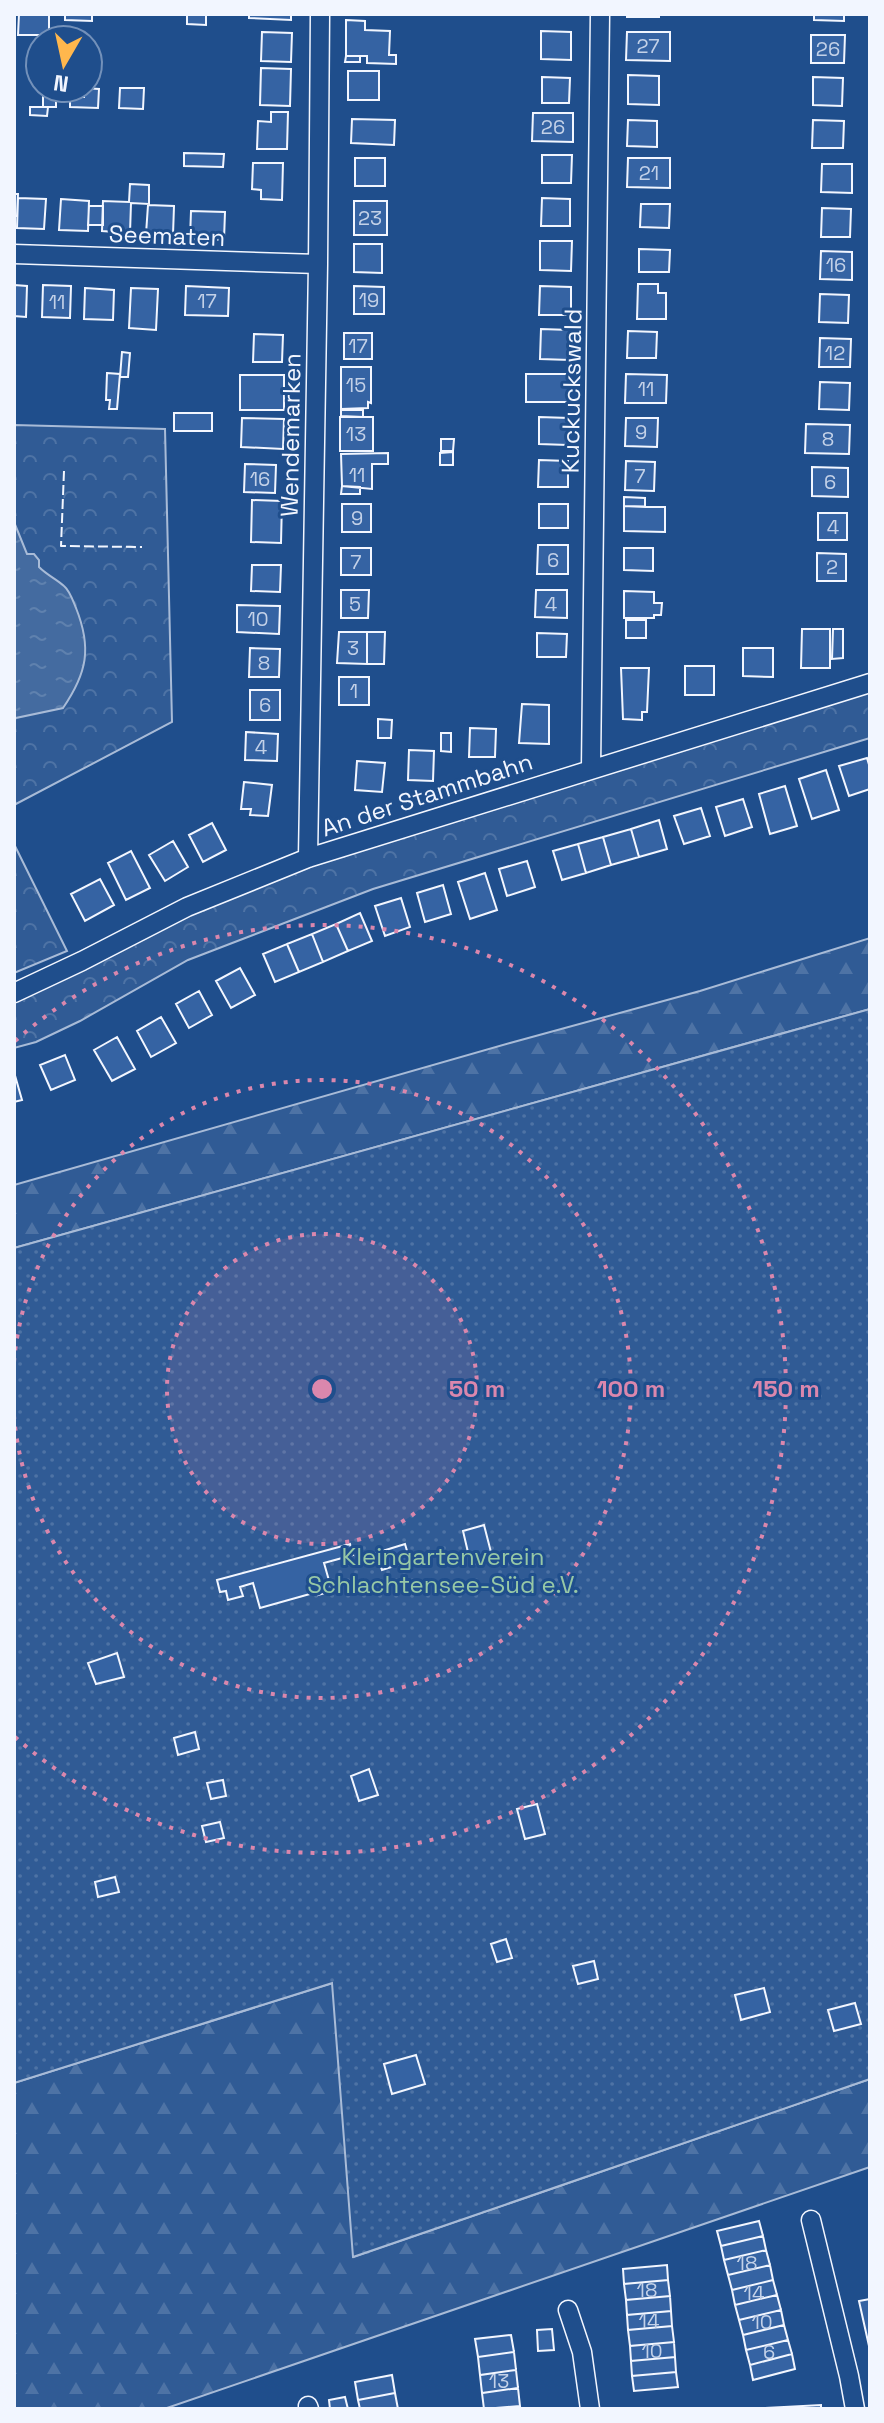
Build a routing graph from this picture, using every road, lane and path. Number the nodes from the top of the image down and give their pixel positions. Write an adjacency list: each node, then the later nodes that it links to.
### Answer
1 (320, 14): 4 (street, Wendemarken)
2 (600, 14): 6 (street, Kuckuckswald)
3 (14, 254): 4 (street, Seematen)
4 (318, 264): 7 (street, Wendemarken)
5 (870, 683): 6 (street, An der Stammbahn)
6 (591, 769): 7 (street, An der Stammbahn)
7 (308, 858): 8 (street, An der Stammbahn)
8 (14, 993)
9 (811, 2220): 12 (street)
10 (568, 2310): 11 (street)
11 (590, 2409)
12 (855, 2409)

